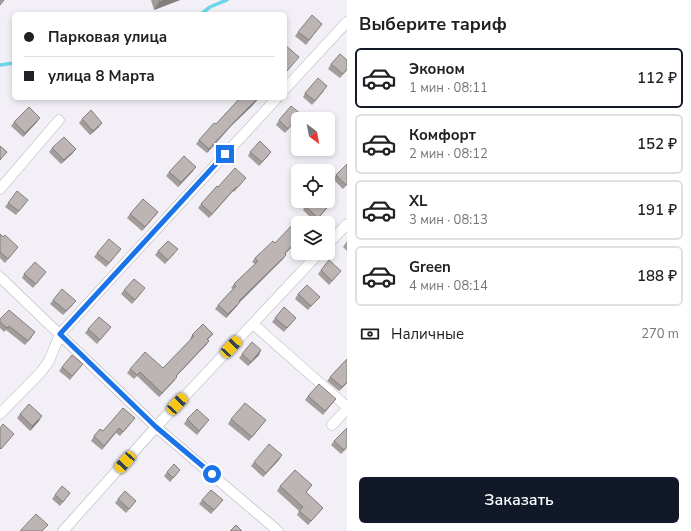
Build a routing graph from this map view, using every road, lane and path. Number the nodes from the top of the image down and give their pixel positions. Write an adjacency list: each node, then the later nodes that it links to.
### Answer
1 (347, 22): 2 (street)
2 (287, 87)
3 (275, 100): 11 (street)
4 (59, 120): 5 (street)
5 (0, 189)
6 (347, 224): 7 (street)
7 (335, 237)
8 (313, 260): 10 (street)
9 (0, 277): 11 (street)
10 (253, 324): 12 (street); 15 (street)
11 (60, 334): 13 (street); 15 (street)
12 (347, 408): 14 (street)
13 (0, 414)
14 (332, 425)
15 (156, 427): 16 (street); 17 (street)
16 (63, 531)
17 (278, 531)

